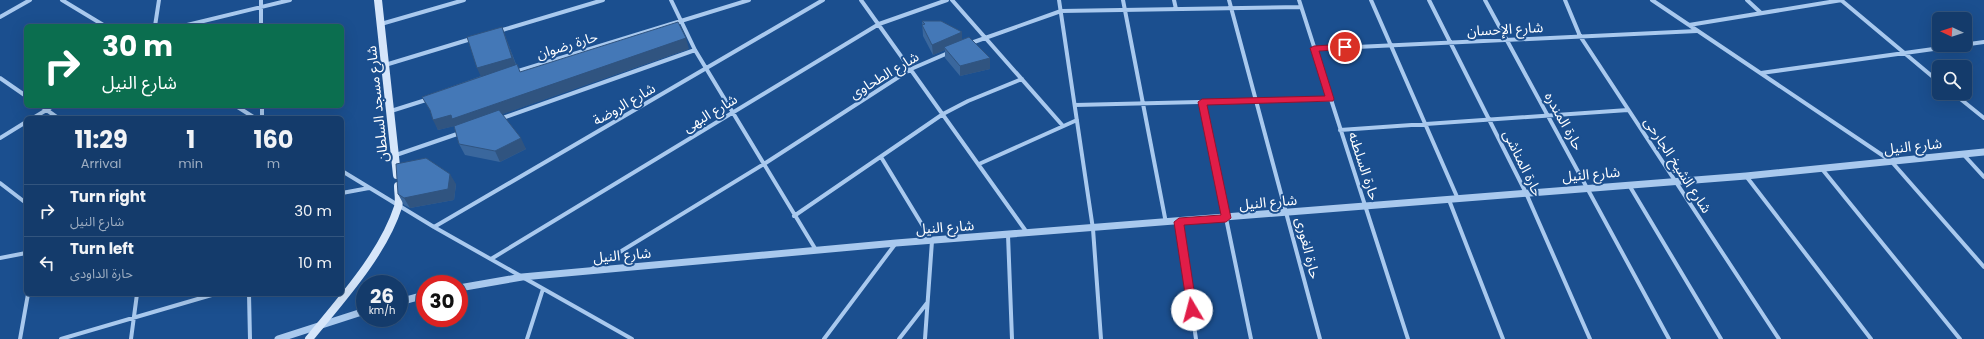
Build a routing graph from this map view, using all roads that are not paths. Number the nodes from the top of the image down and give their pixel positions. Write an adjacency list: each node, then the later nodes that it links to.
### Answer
1 (30, 0): 34 (street)
2 (62, 0): 36 (street)
3 (159, 0): 37 (street)
4 (261, 0): 27 (street)
5 (290, 0): 27 (street)
6 (378, 0): 40 (main road, شارع مسجد السلطان)
7 (464, 0): 40 (street)
8 (603, 0): 44 (street)
9 (671, 0): 35 (street)
10 (749, 0): 35 (street, حارة رضوان)
11 (823, 0): 58 (street, شارع الروضة)
12 (861, 0): 41 (street)
13 (947, 0): 41 (street, شارع البهى)
14 (952, 0): 46 (street)
15 (1059, 0): 32 (street)
16 (1123, 0): 31 (street)
17 (1174, 0): 30 (street)
18 (1229, 0): 29 (street, حارة الغورى)
19 (1299, 0): 28 (street, حارة السلطنه)
20 (1371, 0): 51 (street)
21 (1429, 0): 49 (street, حارة المناشى)
22 (1484, 0): 48 (street, حارة المندره)
23 (1565, 0): 45 (street, شارع الشيخ الجارحى)
24 (1652, 0): 42 (street)
25 (1747, 0): 33 (street)
26 (1842, 0): 33 (street); 56 (street)
27 (261, 7): 38 (street); 39 (street)
28 (1301, 7): 29 (street); 53 (street, حارة السلطنه)
29 (1231, 8): 30 (street); 69 (street, حارة الغورى)
30 (1176, 9): 31 (street)
31 (1125, 10): 32 (street); 71 (street)
32 (1061, 11): 46 (street); 72 (street)
33 (1762, 13): 42 (street)
34 (0, 17)
35 (681, 21): 54 (street); 60 (street, حارة رضوان)
36 (102, 24)
37 (154, 24)
38 (191, 24)
39 (261, 24)
40 (380, 24): 57 (main road, شارع مسجد السلطان)
41 (879, 24): 59 (street); 79 (street, شارع البهى)
42 (1689, 25): 43 (street)
43 (1698, 31): 45 (street, شارع الإحسان); 61 (street)
44 (490, 33)
45 (1580, 36): 48 (street, شارع الإحسان); 77 (street, شارع الشيخ الجارحى)
46 (985, 37): 52 (street); 64 (street)
47 (476, 38): 57 (street)
48 (1506, 40): 49 (street, شارع الإحسان); 81 (street, حارة المندره)
49 (1451, 42): 51 (street, شارع الإحسان); 87 (street, حارة المناشى)
50 (1984, 42): 56 (street)
51 (1390, 45): 53 (street, شارع الإحسان); 90 (street)
52 (965, 46)
53 (1314, 48): 67 (street, حارة السلطنه)
54 (695, 50): 58 (street); 88 (street)
55 (951, 52): 59 (street, شارع الطحاوى)
56 (1904, 54): 61 (street); 62 (street)
57 (386, 64): 78 (main road, شارع مسجد السلطان)
58 (708, 68): 79 (street); 123 (street, شارع الروضة)
59 (911, 69): 80 (street); 100 (street, شارع الطحاوى)
60 (513, 73)
61 (1761, 73): 99 (street)
62 (1932, 76)
63 (0, 78): 65 (street)
64 (1022, 79): 80 (street); 91 (street)
65 (24, 95)
66 (437, 96): 78 (street)
67 (1330, 99): 69 (street); 92 (street, حارة السلطنه)
68 (1962, 100): 85 (street)
69 (1257, 101): 70 (street); 118 (street, حارة الغورى)
70 (1202, 102): 71 (street); 120 (street)
71 (1143, 104): 72 (street); 122 (street)
72 (1075, 105): 86 (street)
73 (44, 108): 76 (street)
74 (50, 108): 76 (street)
75 (239, 108): 84 (street)
76 (46, 110): 82 (street); 83 (street)
77 (1628, 110): 81 (street); 106 (street, شارع الشيخ الجارحى)
78 (391, 111): 97 (main road, شارع مسجد السلطان)
79 (733, 112): 100 (street); 132 (street, شارع البهى)
80 (943, 114): 98 (street); 101 (street)
81 (1549, 115): 87 (street); 109 (street, حارة المندره)
82 (36, 116)
83 (55, 116)
84 (252, 116)
85 (1984, 118)
86 (1077, 120): 91 (street); 124 (street)
87 (1489, 120): 90 (street); 112 (street, حارة المناشى)
88 (493, 121)
89 (24, 123): 94 (street)
90 (1425, 124): 92 (street); 113 (street)
91 (1063, 126): 101 (street)
92 (1340, 130): 117 (street, حارة السلطنه)
93 (463, 132): 97 (street)
94 (0, 138)
95 (1984, 152): 96 (street, شارع النيل)
96 (1963, 154): 99 (street, شارع النيل); 105 (street)
97 (396, 155): 116 (main road, شارع مسجد السلطان)
98 (881, 156): 119 (street); 127 (street)
99 (1891, 161): 102 (street, شارع النيل); 133 (street)
100 (764, 164): 119 (street); 134 (street, شارع الطحاوى)
101 (979, 164): 125 (street)
102 (1821, 168): 104 (street, شارع النيل); 171 (street)
103 (344, 172): 110 (street)
104 (1746, 176): 106 (street, شارع النيل); 170 (street)
105 (1984, 177)
106 (1674, 181): 108 (street, شارع النيل); 169 (street, شارع الشيخ الجارحى)
107 (0, 183): 115 (street)
108 (1629, 184): 109 (street, شارع النيل); 168 (street)
109 (1588, 187): 112 (street, شارع النيل); 167 (street, حارة المندره)
110 (369, 188): 111 (street); 116 (street)
111 (344, 193)
112 (1526, 193): 113 (street, شارع النيل); 166 (street, حارة المناشى)
113 (1458, 199): 114 (street, شارع النيل)
114 (1449, 200): 117 (street, شارع النيل); 165 (street)
115 (24, 201)
116 (399, 206): 123 (street); 138 (main road)
117 (1365, 207): 118 (street, شارع النيل); 164 (street, حارة السلطنه)
118 (1288, 213): 120 (street, شارع النيل); 163 (street, حارة الغورى)
119 (794, 216): 129 (street)
120 (1226, 218): 121 (street, شارع النيل); 162 (street)
121 (1179, 222): 122 (street, شارع النيل); 161 (street)
122 (1166, 223): 124 (street, شارع النيل)
123 (434, 227): 132 (street)
124 (1093, 229): 125 (street, شارع النيل); 160 (street)
125 (1029, 234): 126 (street, شارع النيل)
126 (1008, 235): 127 (street, شارع النيل); 159 (street)
127 (932, 241): 128 (street, شارع النيل); 144 (street)
128 (896, 244): 129 (street, شارع النيل); 156 (street)
129 (816, 251): 134 (street, شارع النيل)
130 (24, 253): 131 (street)
131 (0, 258)
132 (491, 259): 135 (street)
133 (1984, 267)
134 (589, 271): 135 (street, شارع النيل)
135 (522, 277): 136 (street, شارع النيل); 137 (street)
136 (468, 286)
137 (543, 289): 154 (street); 155 (street)
138 (344, 295)
139 (28, 296): 148 (street)
140 (137, 296): 146 (street)
141 (208, 296): 146 (street)
142 (249, 296): 151 (street)
143 (343, 296): 147 (main road)
144 (928, 302): 157 (street); 158 (street)
145 (356, 314): 147 (street)
146 (134, 318): 149 (street); 150 (street)
147 (320, 326): 152 (street); 153 (main road)
148 (20, 339)
149 (62, 339)
150 (131, 339)
151 (250, 339)
152 (278, 339)
153 (309, 339)
154 (527, 339)
155 (632, 339)
156 (824, 339)
157 (900, 339)
158 (925, 339)
159 (1012, 339)
160 (1101, 339)
161 (1196, 339)
162 (1251, 339)
163 (1320, 339)
164 (1408, 339)
165 (1504, 339)
166 (1590, 339)
167 (1669, 339)
168 (1721, 339)
169 (1779, 339)
170 (1871, 339)
171 (1960, 339)

